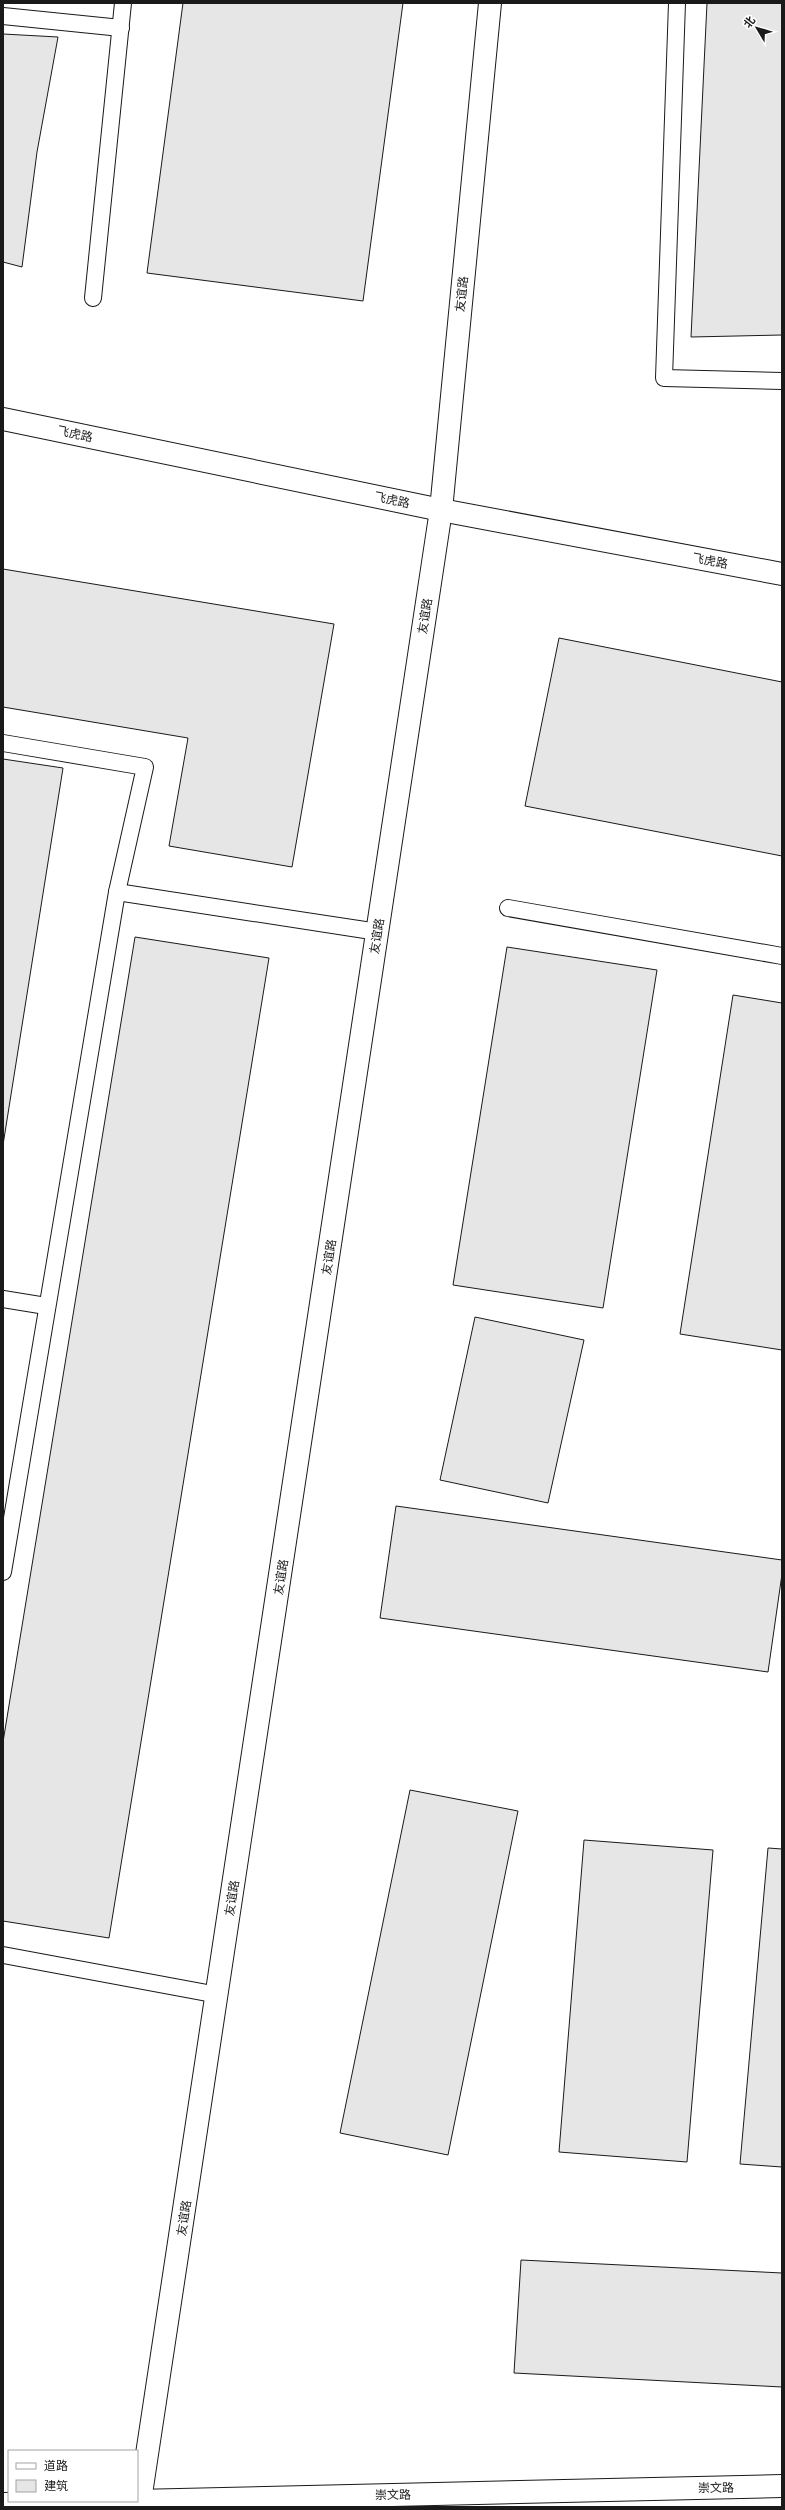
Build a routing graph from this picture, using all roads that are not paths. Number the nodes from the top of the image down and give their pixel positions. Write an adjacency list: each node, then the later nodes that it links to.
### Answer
1 (123, 3): 5 (lane)
2 (490, 3): 9 (street, 友谊路)
3 (677, 3): 7 (lane)
4 (3, 16): 5 (lane)
5 (121, 28): 6 (lane)
6 (93, 298)
7 (782, 382)
8 (3, 419): 9 (street, 飞虎路)
9 (441, 510): 10 (street, 飞虎路); 14 (street, 友谊路)
10 (782, 574)
11 (3, 743): 12 (lane)
12 (117, 892): 14 (lane); 17 (lane)
13 (508, 908): 15 (lane)
14 (378, 932): 20 (street, 友谊路)
15 (782, 956)
16 (3, 1299): 17 (lane)
17 (46, 1306): 18 (lane)
18 (3, 1572)
19 (3, 1955): 20 (lane)
20 (218, 1995): 23 (street, 友谊路)
21 (782, 2486): 23 (street, 崇文路)
22 (3, 2504): 23 (street, 崇文路)
23 (140, 2504)

